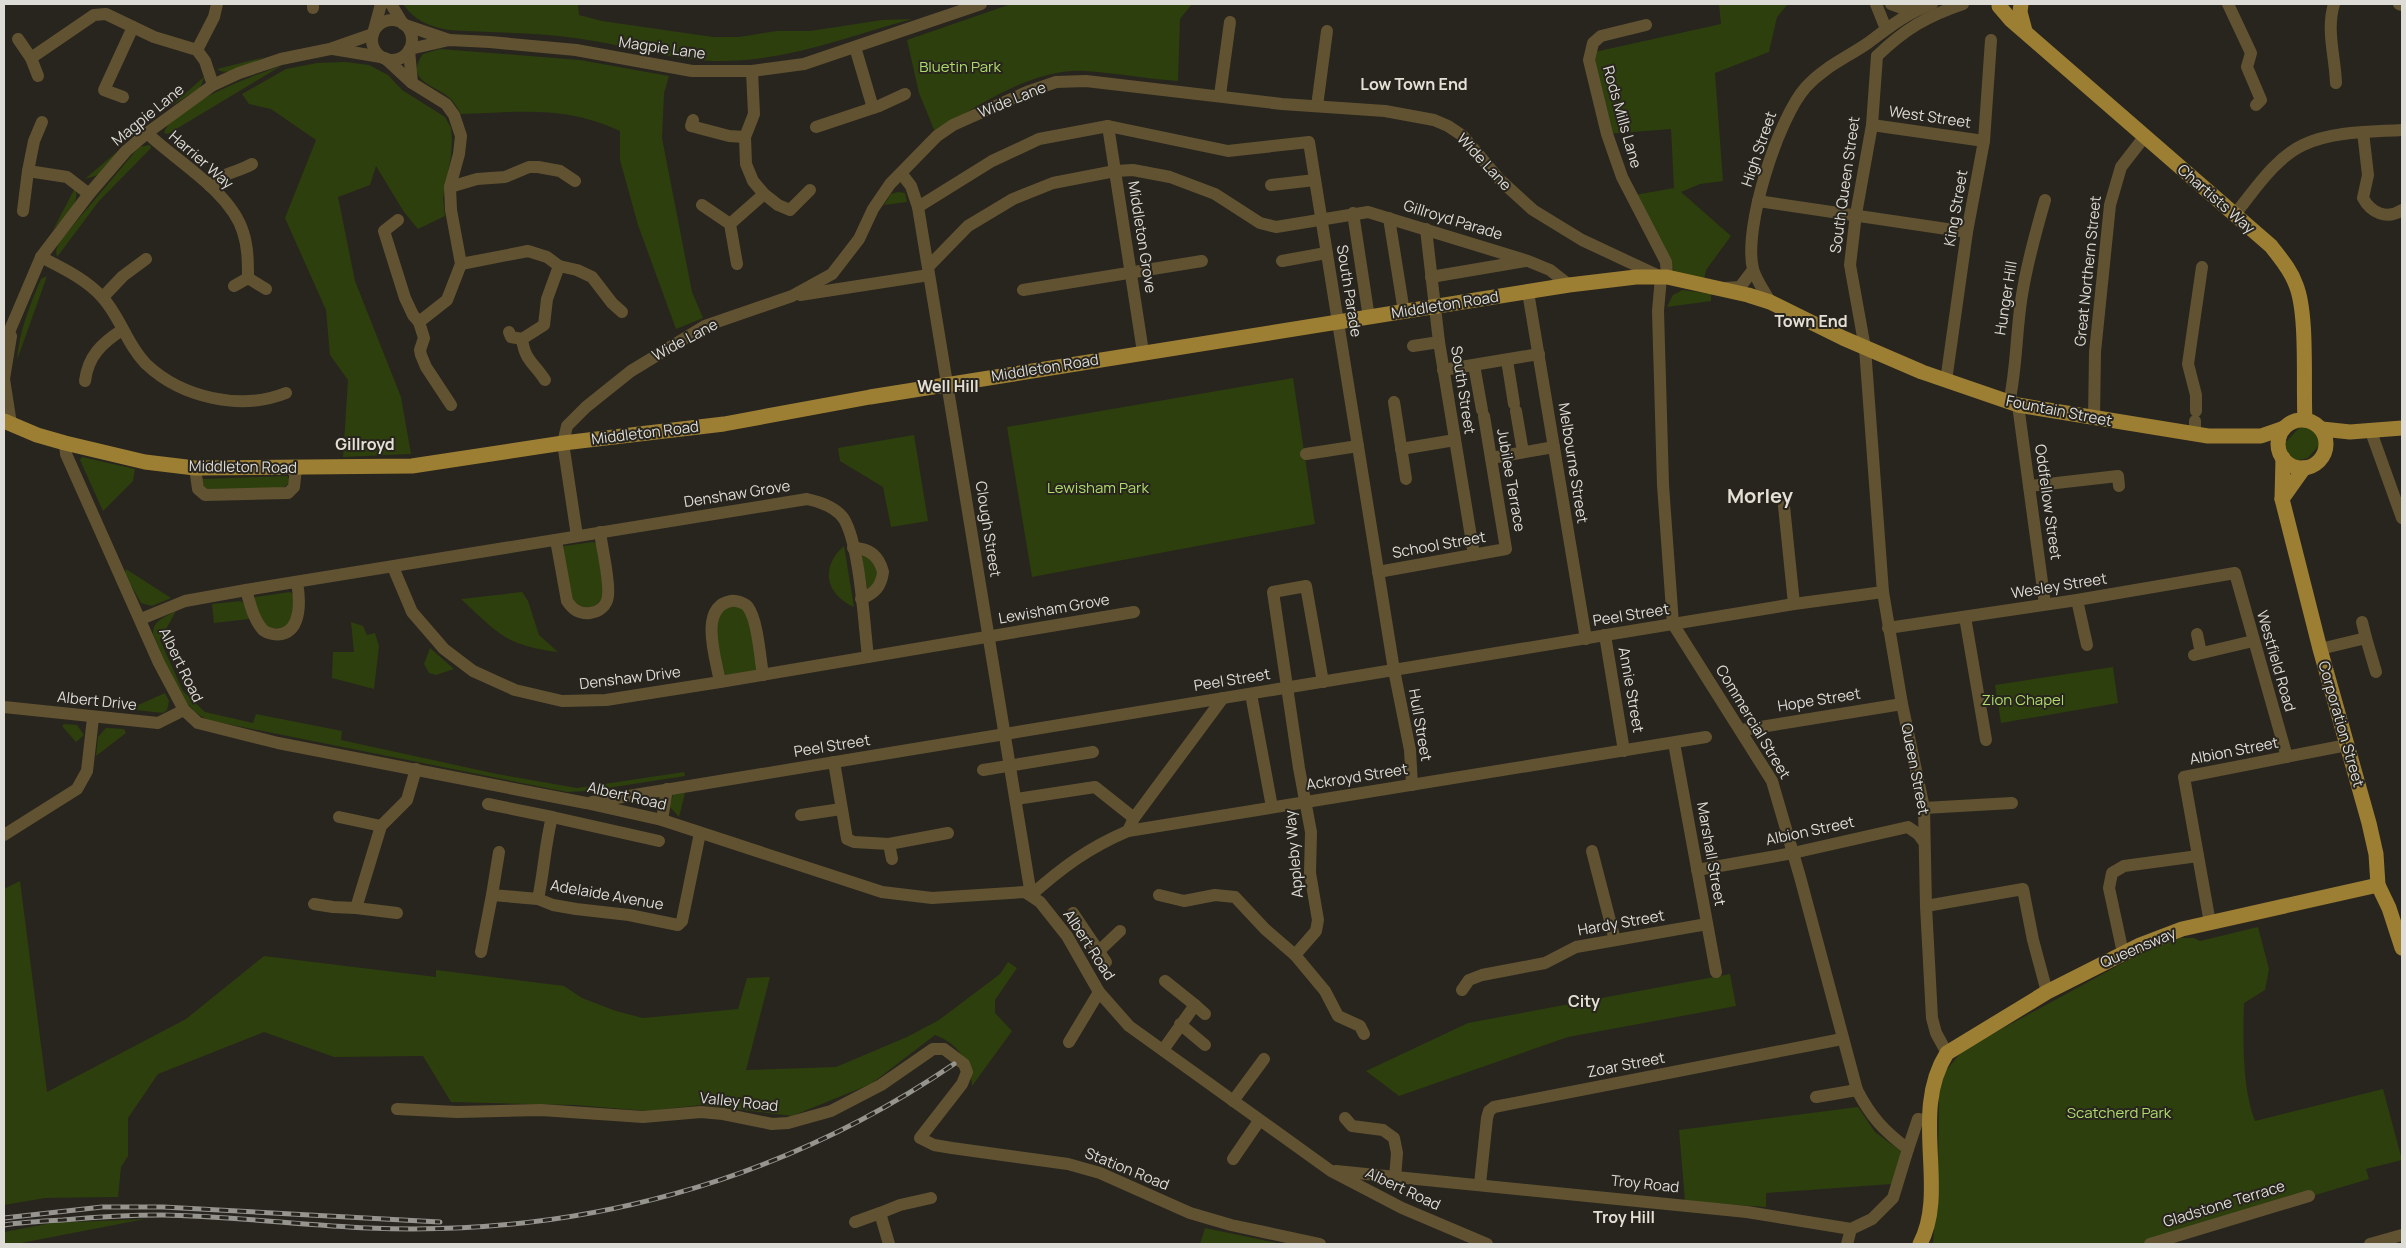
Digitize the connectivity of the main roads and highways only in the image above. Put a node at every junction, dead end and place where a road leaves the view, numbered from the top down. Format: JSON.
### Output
{"nodes":[{"id":1,"x":1999,"y":4,"type":"edge"},
{"id":2,"x":2021,"y":4,"type":"edge"},
{"id":3,"x":2025,"y":31,"type":"junction"},
{"id":4,"x":1865,"y":348,"type":"joint"},
{"id":5,"x":2305,"y":420,"type":"junction"},
{"id":6,"x":8,"y":423,"type":"edge"},
{"id":7,"x":2284,"y":428,"type":"junction"},
{"id":8,"x":2402,"y":428,"type":"edge"},
{"id":9,"x":2322,"y":429,"type":"junction"},
{"id":10,"x":2350,"y":432,"type":"junction"},
{"id":11,"x":2261,"y":436,"type":"junction"},
{"id":12,"x":2326,"y":450,"type":"junction"},
{"id":13,"x":2281,"y":452,"type":"junction"},
{"id":14,"x":2304,"y":468,"type":"junction"},
{"id":15,"x":2282,"y":499,"type":"junction"},
{"id":16,"x":2378,"y":885,"type":"junction"},
{"id":17,"x":2401,"y":939,"type":"edge"},
{"id":18,"x":1922,"y":1244,"type":"edge"}],
"edges":[{"from":1,"to":3,"type":"main road","name":"Chartists Way"},
{"from":2,"to":3,"type":"main road"},
{"from":3,"to":5,"type":"main road","name":"Chartists Way"},
{"from":4,"to":6,"type":"main road","name":"Middleton Road"},
{"from":4,"to":11,"type":"main road","name":"Fountain Street"},
{"from":5,"to":7,"type":"main road"},
{"from":5,"to":9,"type":"main road"},
{"from":7,"to":11,"type":"main road","name":"Fountain Street"},
{"from":7,"to":13,"type":"main road","name":"Corporation Street"},
{"from":8,"to":10,"type":"main road"},
{"from":9,"to":10,"type":"main road"},
{"from":9,"to":12,"type":"main road"},
{"from":10,"to":12,"type":"main road"},
{"from":11,"to":13,"type":"main road","name":"Fountain Street"},
{"from":12,"to":14,"type":"main road"},
{"from":13,"to":14,"type":"main road"},
{"from":13,"to":15,"type":"main road","name":"Corporation Street"},
{"from":14,"to":15,"type":"main road"},
{"from":15,"to":16,"type":"main road","name":"Corporation Street"},
{"from":16,"to":17,"type":"main road","name":"Corporation Street"},
{"from":16,"to":18,"type":"main road","name":"Queensway"}]}
